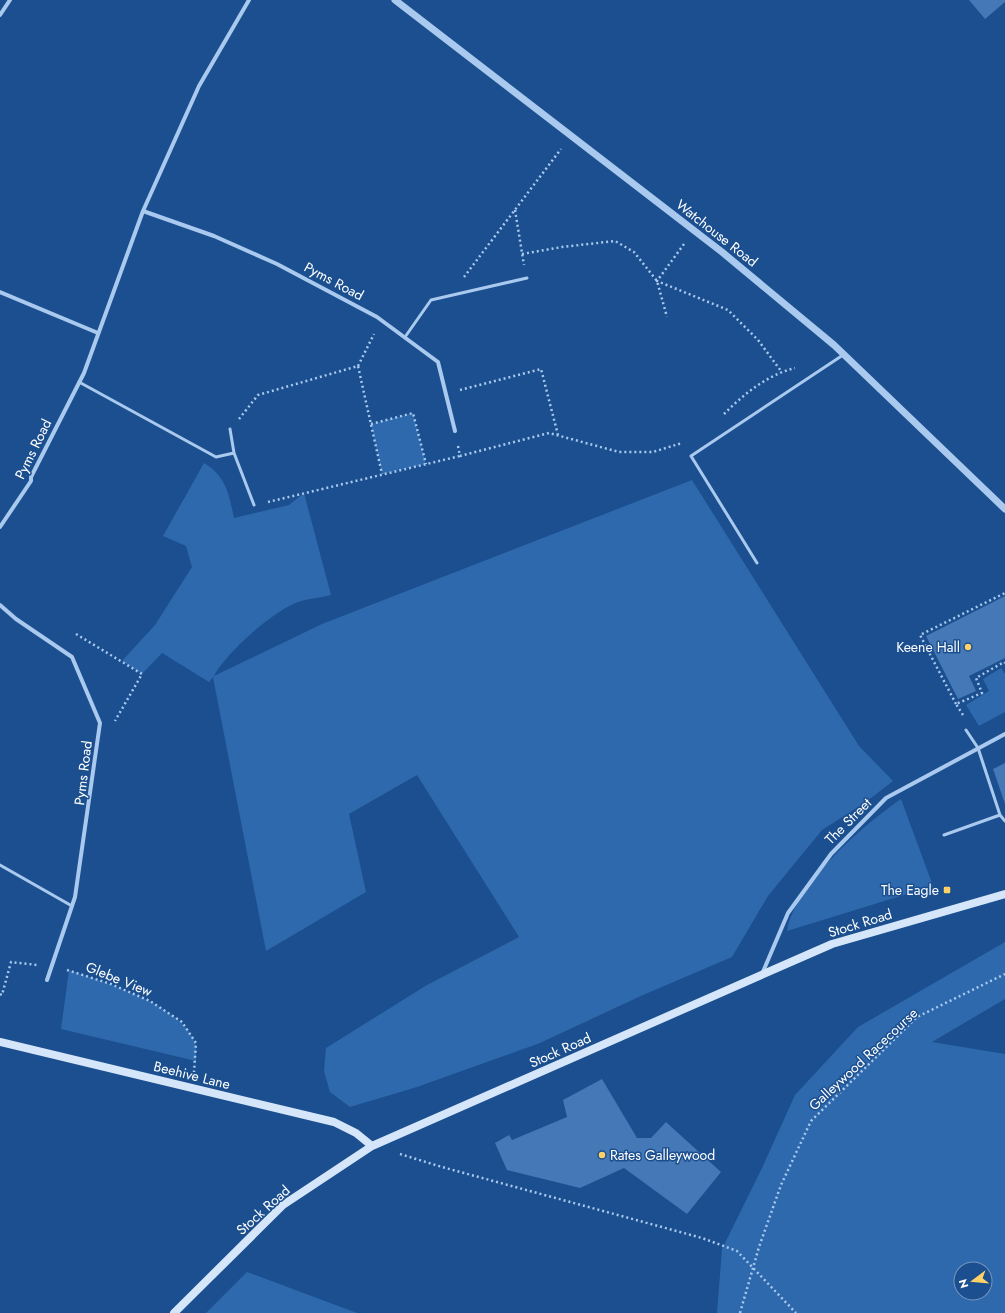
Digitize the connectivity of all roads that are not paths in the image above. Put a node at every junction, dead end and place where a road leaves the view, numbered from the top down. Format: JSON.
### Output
{"nodes":[{"id":1,"x":10,"y":0,"type":"edge"},
{"id":2,"x":249,"y":0,"type":"edge"},
{"id":3,"x":395,"y":0,"type":"edge"},
{"id":4,"x":0,"y":15,"type":"edge"},
{"id":5,"x":143,"y":212,"type":"junction"},
{"id":6,"x":527,"y":278,"type":"road end"},
{"id":7,"x":0,"y":292,"type":"edge"},
{"id":8,"x":98,"y":333,"type":"junction"},
{"id":9,"x":405,"y":337,"type":"junction"},
{"id":10,"x":844,"y":354,"type":"junction"},
{"id":11,"x":79,"y":382,"type":"junction"},
{"id":12,"x":230,"y":429,"type":"road end"},
{"id":13,"x":455,"y":431,"type":"road end"},
{"id":14,"x":234,"y":453,"type":"junction"},
{"id":15,"x":254,"y":505,"type":"road end"},
{"id":16,"x":1005,"y":509,"type":"edge"},
{"id":17,"x":0,"y":527,"type":"edge"},
{"id":18,"x":756,"y":563,"type":"dead end"},
{"id":19,"x":0,"y":605,"type":"edge"},
{"id":20,"x":966,"y":730,"type":"dead end"},
{"id":21,"x":1005,"y":734,"type":"edge"},
{"id":22,"x":980,"y":747,"type":"junction"},
{"id":23,"x":1000,"y":815,"type":"junction"},
{"id":24,"x":1005,"y":821,"type":"edge"},
{"id":25,"x":944,"y":835,"type":"dead end"},
{"id":26,"x":0,"y":865,"type":"edge"},
{"id":27,"x":1005,"y":894,"type":"edge"},
{"id":28,"x":72,"y":906,"type":"junction"},
{"id":29,"x":761,"y":977,"type":"junction"},
{"id":30,"x":47,"y":980,"type":"dead end"},
{"id":31,"x":0,"y":1042,"type":"edge"},
{"id":32,"x":372,"y":1146,"type":"junction"},
{"id":33,"x":174,"y":1313,"type":"edge"}],
"edges":[{"from":1,"to":4,"type":"street"},
{"from":2,"to":5,"type":"street","name":"Pyms Road"},
{"from":3,"to":10,"type":"street","name":"Watchouse Road"},
{"from":5,"to":8,"type":"street","name":"Pyms Road"},
{"from":5,"to":9,"type":"street","name":"Pyms Road"},
{"from":6,"to":9,"type":"lane"},
{"from":7,"to":8,"type":"street"},
{"from":8,"to":11,"type":"street","name":"Pyms Road"},
{"from":9,"to":13,"type":"street","name":"Pyms Road"},
{"from":10,"to":16,"type":"street","name":"Watchouse Road"},
{"from":10,"to":18,"type":"lane"},
{"from":11,"to":14,"type":"lane"},
{"from":11,"to":17,"type":"street","name":"Pyms Road"},
{"from":12,"to":14,"type":"lane"},
{"from":14,"to":15,"type":"lane"},
{"from":19,"to":28,"type":"street","name":"Pyms Road"},
{"from":20,"to":22,"type":"lane"},
{"from":21,"to":22,"type":"street","name":"The Street"},
{"from":22,"to":23,"type":"lane"},
{"from":22,"to":29,"type":"street","name":"The Street"},
{"from":23,"to":24,"type":"lane"},
{"from":23,"to":25,"type":"lane"},
{"from":26,"to":28,"type":"lane"},
{"from":27,"to":29,"type":"main road","name":"Stock Road"},
{"from":28,"to":30,"type":"street","name":"Pyms Road"},
{"from":29,"to":32,"type":"main road","name":"Stock Road"},
{"from":31,"to":32,"type":"main road","name":"Beehive Lane"},
{"from":32,"to":33,"type":"main road","name":"Stock Road"}]}
